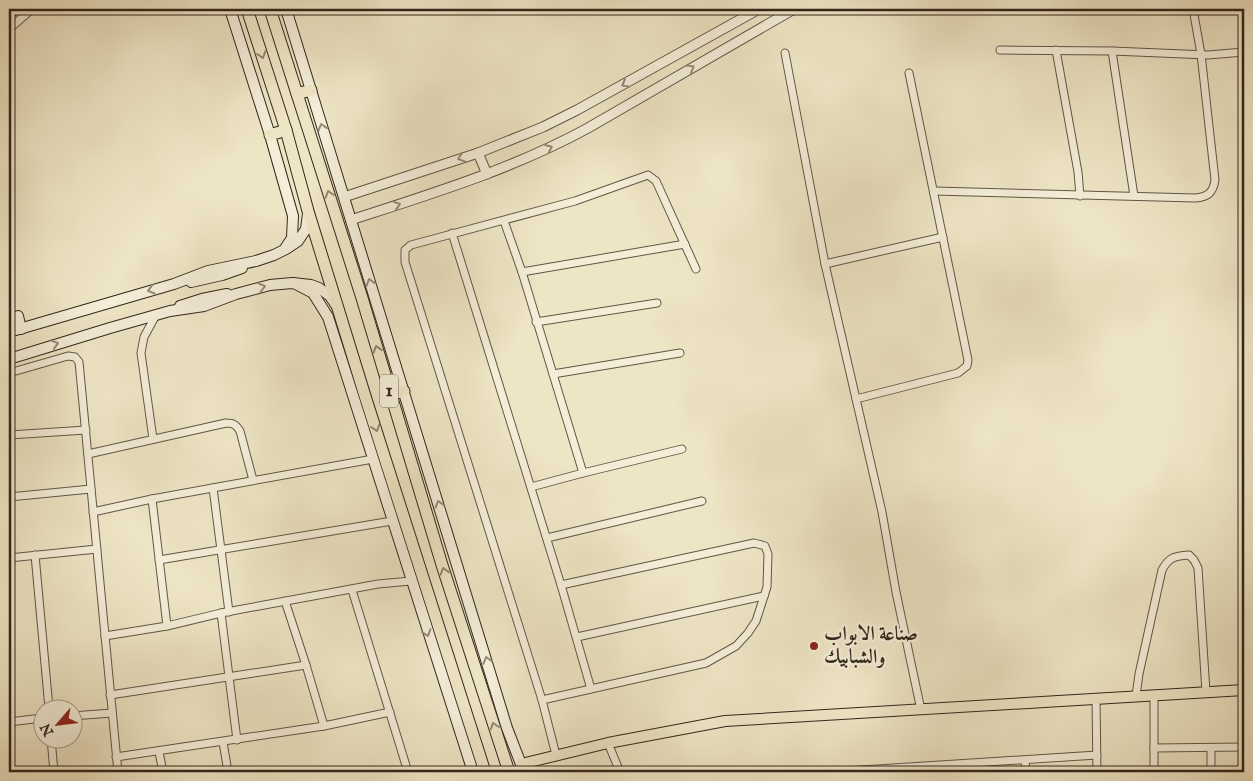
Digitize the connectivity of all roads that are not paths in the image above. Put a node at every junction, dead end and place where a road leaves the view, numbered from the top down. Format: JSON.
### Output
{"nodes":[{"id":1,"x":17,"y":9,"type":"edge"},
{"id":2,"x":32,"y":9,"type":"edge"},
{"id":3,"x":230,"y":9,"type":"edge"},
{"id":4,"x":248,"y":9,"type":"edge"},
{"id":5,"x":270,"y":9,"type":"edge"},
{"id":6,"x":286,"y":9,"type":"edge"},
{"id":7,"x":759,"y":9,"type":"edge"},
{"id":8,"x":794,"y":9,"type":"edge"},
{"id":9,"x":1193,"y":9,"type":"edge"},
{"id":10,"x":9,"y":16,"type":"edge"},
{"id":11,"x":9,"y":29,"type":"edge"},
{"id":12,"x":1000,"y":50,"type":"dead end"},
{"id":13,"x":1056,"y":50,"type":"junction"},
{"id":14,"x":1112,"y":51,"type":"junction"},
{"id":15,"x":1244,"y":52,"type":"edge"},
{"id":16,"x":785,"y":53,"type":"dead end"},
{"id":17,"x":1201,"y":54,"type":"junction"},
{"id":18,"x":909,"y":73,"type":"dead end"},
{"id":19,"x":311,"y":90,"type":"junction"},
{"id":20,"x":297,"y":94,"type":"junction"},
{"id":21,"x":286,"y":130,"type":"junction"},
{"id":22,"x":270,"y":135,"type":"junction"},
{"id":23,"x":478,"y":152,"type":"junction"},
{"id":24,"x":487,"y":174,"type":"junction"},
{"id":25,"x":934,"y":191,"type":"junction"},
{"id":26,"x":1080,"y":196,"type":"junction"},
{"id":27,"x":1134,"y":196,"type":"junction"},
{"id":28,"x":344,"y":197,"type":"junction"},
{"id":29,"x":308,"y":211,"type":"junction"},
{"id":30,"x":351,"y":220,"type":"junction"},
{"id":31,"x":504,"y":221,"type":"junction"},
{"id":32,"x":452,"y":233,"type":"junction"},
{"id":33,"x":943,"y":237,"type":"junction"},
{"id":34,"x":685,"y":244,"type":"junction"},
{"id":35,"x":281,"y":252,"type":"junction"},
{"id":36,"x":825,"y":264,"type":"junction"},
{"id":37,"x":696,"y":269,"type":"dead end"},
{"id":38,"x":522,"y":272,"type":"junction"},
{"id":39,"x":294,"y":283,"type":"junction"},
{"id":40,"x":658,"y":303,"type":"dead end"},
{"id":41,"x":338,"y":308,"type":"junction"},
{"id":42,"x":156,"y":315,"type":"junction"},
{"id":43,"x":13,"y":318,"type":"edge"},
{"id":44,"x":536,"y":322,"type":"junction"},
{"id":45,"x":21,"y":328,"type":"junction"},
{"id":46,"x":9,"y":332,"type":"edge"},
{"id":47,"x":680,"y":353,"type":"dead end"},
{"id":48,"x":9,"y":359,"type":"edge"},
{"id":49,"x":9,"y":373,"type":"edge"},
{"id":50,"x":553,"y":374,"type":"junction"},
{"id":51,"x":404,"y":391,"type":"junction"},
{"id":52,"x":390,"y":395,"type":"junction"},
{"id":53,"x":360,"y":398,"type":"junction"},
{"id":54,"x":856,"y":399,"type":"junction"},
{"id":55,"x":86,"y":430,"type":"junction"},
{"id":56,"x":9,"y":435,"type":"edge"},
{"id":57,"x":153,"y":439,"type":"junction"},
{"id":58,"x":682,"y":450,"type":"dead end"},
{"id":59,"x":88,"y":454,"type":"junction"},
{"id":60,"x":373,"y":459,"type":"junction"},
{"id":61,"x":583,"y":472,"type":"junction"},
{"id":62,"x":254,"y":480,"type":"junction"},
{"id":63,"x":531,"y":487,"type":"junction"},
{"id":64,"x":213,"y":488,"type":"junction"},
{"id":65,"x":91,"y":489,"type":"junction"},
{"id":66,"x":9,"y":497,"type":"edge"},
{"id":67,"x":152,"y":499,"type":"junction"},
{"id":68,"x":702,"y":501,"type":"dead end"},
{"id":69,"x":93,"y":512,"type":"junction"},
{"id":70,"x":392,"y":521,"type":"junction"},
{"id":71,"x":547,"y":538,"type":"junction"},
{"id":72,"x":97,"y":549,"type":"junction"},
{"id":73,"x":221,"y":551,"type":"junction"},
{"id":74,"x":35,"y":555,"type":"junction"},
{"id":75,"x":9,"y":558,"type":"edge"},
{"id":76,"x":159,"y":560,"type":"junction"},
{"id":77,"x":411,"y":581,"type":"junction"},
{"id":78,"x":561,"y":584,"type":"junction"},
{"id":79,"x":352,"y":590,"type":"junction"},
{"id":80,"x":764,"y":596,"type":"junction"},
{"id":81,"x":285,"y":601,"type":"junction"},
{"id":82,"x":229,"y":612,"type":"junction"},
{"id":83,"x":221,"y":613,"type":"junction"},
{"id":84,"x":167,"y":626,"type":"junction"},
{"id":85,"x":105,"y":636,"type":"junction"},
{"id":86,"x":576,"y":637,"type":"junction"},
{"id":87,"x":306,"y":664,"type":"junction"},
{"id":88,"x":228,"y":676,"type":"junction"},
{"id":89,"x":591,"y":689,"type":"junction"},
{"id":90,"x":1244,"y":690,"type":"edge"},
{"id":91,"x":1206,"y":692,"type":"junction"},
{"id":92,"x":110,"y":695,"type":"junction"},
{"id":93,"x":1154,"y":695,"type":"junction"},
{"id":94,"x":1136,"y":696,"type":"junction"},
{"id":95,"x":48,"y":698,"type":"edge"},
{"id":96,"x":1096,"y":699,"type":"junction"},
{"id":97,"x":542,"y":700,"type":"junction"},
{"id":98,"x":921,"y":710,"type":"junction"},
{"id":99,"x":112,"y":712,"type":"junction"},
{"id":100,"x":390,"y":712,"type":"junction"},
{"id":101,"x":82,"y":715,"type":"edge"},
{"id":102,"x":32,"y":719,"type":"edge"},
{"id":103,"x":9,"y":722,"type":"edge"},
{"id":104,"x":469,"y":724,"type":"junction"},
{"id":105,"x":324,"y":726,"type":"junction"},
{"id":106,"x":458,"y":727,"type":"junction"},
{"id":107,"x":237,"y":740,"type":"junction"},
{"id":108,"x":223,"y":742,"type":"junction"},
{"id":109,"x":608,"y":743,"type":"junction"},
{"id":110,"x":1244,"y":747,"type":"edge"},
{"id":111,"x":52,"y":748,"type":"edge"},
{"id":112,"x":1154,"y":748,"type":"junction"},
{"id":113,"x":1211,"y":748,"type":"junction"},
{"id":114,"x":159,"y":752,"type":"junction"},
{"id":115,"x":1097,"y":755,"type":"junction"},
{"id":116,"x":556,"y":756,"type":"junction"},
{"id":117,"x":116,"y":757,"type":"junction"},
{"id":118,"x":1025,"y":760,"type":"junction"},
{"id":119,"x":978,"y":764,"type":"junction"},
{"id":120,"x":522,"y":768,"type":"edge"},
{"id":121,"x":925,"y":769,"type":"edge"},
{"id":122,"x":54,"y":772,"type":"edge"},
{"id":123,"x":118,"y":772,"type":"edge"},
{"id":124,"x":163,"y":772,"type":"edge"},
{"id":125,"x":228,"y":772,"type":"edge"},
{"id":126,"x":408,"y":772,"type":"edge"},
{"id":127,"x":473,"y":772,"type":"edge"},
{"id":128,"x":485,"y":772,"type":"edge"},
{"id":129,"x":509,"y":772,"type":"edge"},
{"id":130,"x":620,"y":772,"type":"edge"},
{"id":131,"x":830,"y":772,"type":"edge"},
{"id":132,"x":978,"y":772,"type":"edge"},
{"id":133,"x":1026,"y":772,"type":"edge"},
{"id":134,"x":1097,"y":772,"type":"edge"},
{"id":135,"x":1154,"y":772,"type":"edge"},
{"id":136,"x":1211,"y":772,"type":"edge"}],
"edges":[{"from":1,"to":10,"type":"street"},
{"from":2,"to":11,"type":"street"},
{"from":3,"to":22,"type":"main road"},
{"from":4,"to":21,"type":"highway","number":"1","one_way":true},
{"from":5,"to":20,"type":"highway","number":"1"},
{"from":6,"to":19,"type":"main road"},
{"from":7,"to":23,"type":"street","one_way":true},
{"from":24,"to":8,"type":"street","one_way":true},
{"from":9,"to":17,"type":"street"},
{"from":12,"to":13,"type":"street"},
{"from":13,"to":14,"type":"street"},
{"from":13,"to":26,"type":"street"},
{"from":14,"to":17,"type":"street"},
{"from":14,"to":27,"type":"street"},
{"from":15,"to":17,"type":"street"},
{"from":16,"to":36,"type":"street"},
{"from":17,"to":27,"type":"street"},
{"from":18,"to":25,"type":"street"},
{"from":19,"to":20,"type":"highway"},
{"from":28,"to":19,"type":"main road","one_way":true},
{"from":52,"to":20,"type":"highway","number":"1","one_way":true},
{"from":21,"to":22,"type":"highway"},
{"from":21,"to":29,"type":"highway","number":"1"},
{"from":22,"to":35,"type":"main road"},
{"from":23,"to":24,"type":"street"},
{"from":23,"to":28,"type":"street","one_way":true},
{"from":30,"to":24,"type":"street","one_way":true},
{"from":25,"to":26,"type":"street"},
{"from":25,"to":33,"type":"street"},
{"from":26,"to":27,"type":"street"},
{"from":28,"to":30,"type":"main road"},
{"from":29,"to":35,"type":"main road"},
{"from":29,"to":41,"type":"highway","number":"1"},
{"from":51,"to":30,"type":"main road","one_way":true},
{"from":31,"to":32,"type":"street"},
{"from":31,"to":34,"type":"street"},
{"from":31,"to":38,"type":"street"},
{"from":32,"to":63,"type":"street"},
{"from":32,"to":97,"type":"street"},
{"from":33,"to":36,"type":"street"},
{"from":33,"to":54,"type":"street"},
{"from":34,"to":37,"type":"street"},
{"from":34,"to":38,"type":"street"},
{"from":35,"to":45,"type":"main road","one_way":true},
{"from":36,"to":54,"type":"street"},
{"from":38,"to":44,"type":"street"},
{"from":39,"to":41,"type":"main road"},
{"from":42,"to":39,"type":"main road","one_way":true},
{"from":39,"to":53,"type":"main road"},
{"from":40,"to":44,"type":"street"},
{"from":41,"to":53,"type":"highway","number":"1"},
{"from":48,"to":42,"type":"main road","one_way":true},
{"from":42,"to":57,"type":"street"},
{"from":43,"to":45,"type":"main road"},
{"from":44,"to":50,"type":"street"},
{"from":45,"to":46,"type":"main road"},
{"from":47,"to":50,"type":"street"},
{"from":49,"to":55,"type":"street"},
{"from":50,"to":61,"type":"street"},
{"from":51,"to":52,"type":"highway"},
{"from":120,"to":51,"type":"main road","one_way":true},
{"from":129,"to":52,"type":"highway","number":"1","one_way":true},
{"from":53,"to":60,"type":"main road"},
{"from":53,"to":104,"type":"highway","number":"1","one_way":true},
{"from":54,"to":98,"type":"street"},
{"from":55,"to":56,"type":"street"},
{"from":55,"to":59,"type":"street"},
{"from":57,"to":59,"type":"street"},
{"from":57,"to":62,"type":"street"},
{"from":58,"to":61,"type":"street"},
{"from":59,"to":65,"type":"street"},
{"from":60,"to":62,"type":"street"},
{"from":60,"to":70,"type":"main road"},
{"from":61,"to":63,"type":"street"},
{"from":62,"to":64,"type":"street"},
{"from":63,"to":71,"type":"street"},
{"from":64,"to":67,"type":"street"},
{"from":64,"to":73,"type":"street"},
{"from":65,"to":66,"type":"street"},
{"from":65,"to":69,"type":"street"},
{"from":67,"to":69,"type":"street"},
{"from":67,"to":76,"type":"street"},
{"from":68,"to":71,"type":"street"},
{"from":69,"to":72,"type":"street"},
{"from":70,"to":73,"type":"street"},
{"from":70,"to":77,"type":"main road"},
{"from":71,"to":78,"type":"street"},
{"from":72,"to":74,"type":"street"},
{"from":72,"to":85,"type":"street"},
{"from":73,"to":76,"type":"street"},
{"from":73,"to":82,"type":"street"},
{"from":74,"to":75,"type":"street"},
{"from":74,"to":95,"type":"street"},
{"from":76,"to":84,"type":"street"},
{"from":77,"to":79,"type":"street"},
{"from":77,"to":106,"type":"main road","one_way":true},
{"from":78,"to":80,"type":"street"},
{"from":78,"to":86,"type":"street"},
{"from":79,"to":81,"type":"street"},
{"from":79,"to":100,"type":"street"},
{"from":80,"to":86,"type":"street"},
{"from":80,"to":89,"type":"street"},
{"from":81,"to":82,"type":"street"},
{"from":81,"to":87,"type":"street"},
{"from":82,"to":83,"type":"street"},
{"from":83,"to":84,"type":"street"},
{"from":83,"to":88,"type":"street"},
{"from":84,"to":85,"type":"street"},
{"from":85,"to":92,"type":"street"},
{"from":86,"to":89,"type":"street"},
{"from":87,"to":88,"type":"street"},
{"from":87,"to":105,"type":"street"},
{"from":88,"to":92,"type":"street"},
{"from":88,"to":107,"type":"street"},
{"from":89,"to":97,"type":"street"},
{"from":90,"to":91,"type":"main road"},
{"from":91,"to":93,"type":"main road"},
{"from":91,"to":94,"type":"street"},
{"from":92,"to":99,"type":"street"},
{"from":93,"to":94,"type":"main road"},
{"from":93,"to":112,"type":"street"},
{"from":94,"to":96,"type":"main road"},
{"from":96,"to":98,"type":"main road"},
{"from":96,"to":115,"type":"street"},
{"from":97,"to":116,"type":"street"},
{"from":98,"to":109,"type":"main road"},
{"from":99,"to":101,"type":"street"},
{"from":99,"to":117,"type":"street"},
{"from":100,"to":105,"type":"street"},
{"from":100,"to":126,"type":"street"},
{"from":102,"to":103,"type":"street"},
{"from":104,"to":106,"type":"highway"},
{"from":104,"to":128,"type":"highway","number":"1"},
{"from":105,"to":107,"type":"street"},
{"from":106,"to":127,"type":"main road"},
{"from":107,"to":108,"type":"street"},
{"from":108,"to":114,"type":"street"},
{"from":108,"to":125,"type":"street"},
{"from":109,"to":116,"type":"main road"},
{"from":109,"to":130,"type":"street"},
{"from":110,"to":113,"type":"street"},
{"from":111,"to":122,"type":"street"},
{"from":112,"to":113,"type":"street"},
{"from":112,"to":135,"type":"street"},
{"from":113,"to":136,"type":"street"},
{"from":114,"to":117,"type":"street"},
{"from":114,"to":124,"type":"street"},
{"from":115,"to":118,"type":"street"},
{"from":115,"to":134,"type":"street"},
{"from":116,"to":120,"type":"main road"},
{"from":117,"to":123,"type":"street"},
{"from":118,"to":119,"type":"street"},
{"from":118,"to":133,"type":"street"},
{"from":119,"to":121,"type":"street"},
{"from":119,"to":132,"type":"street"},
{"from":121,"to":131,"type":"street"}]}
